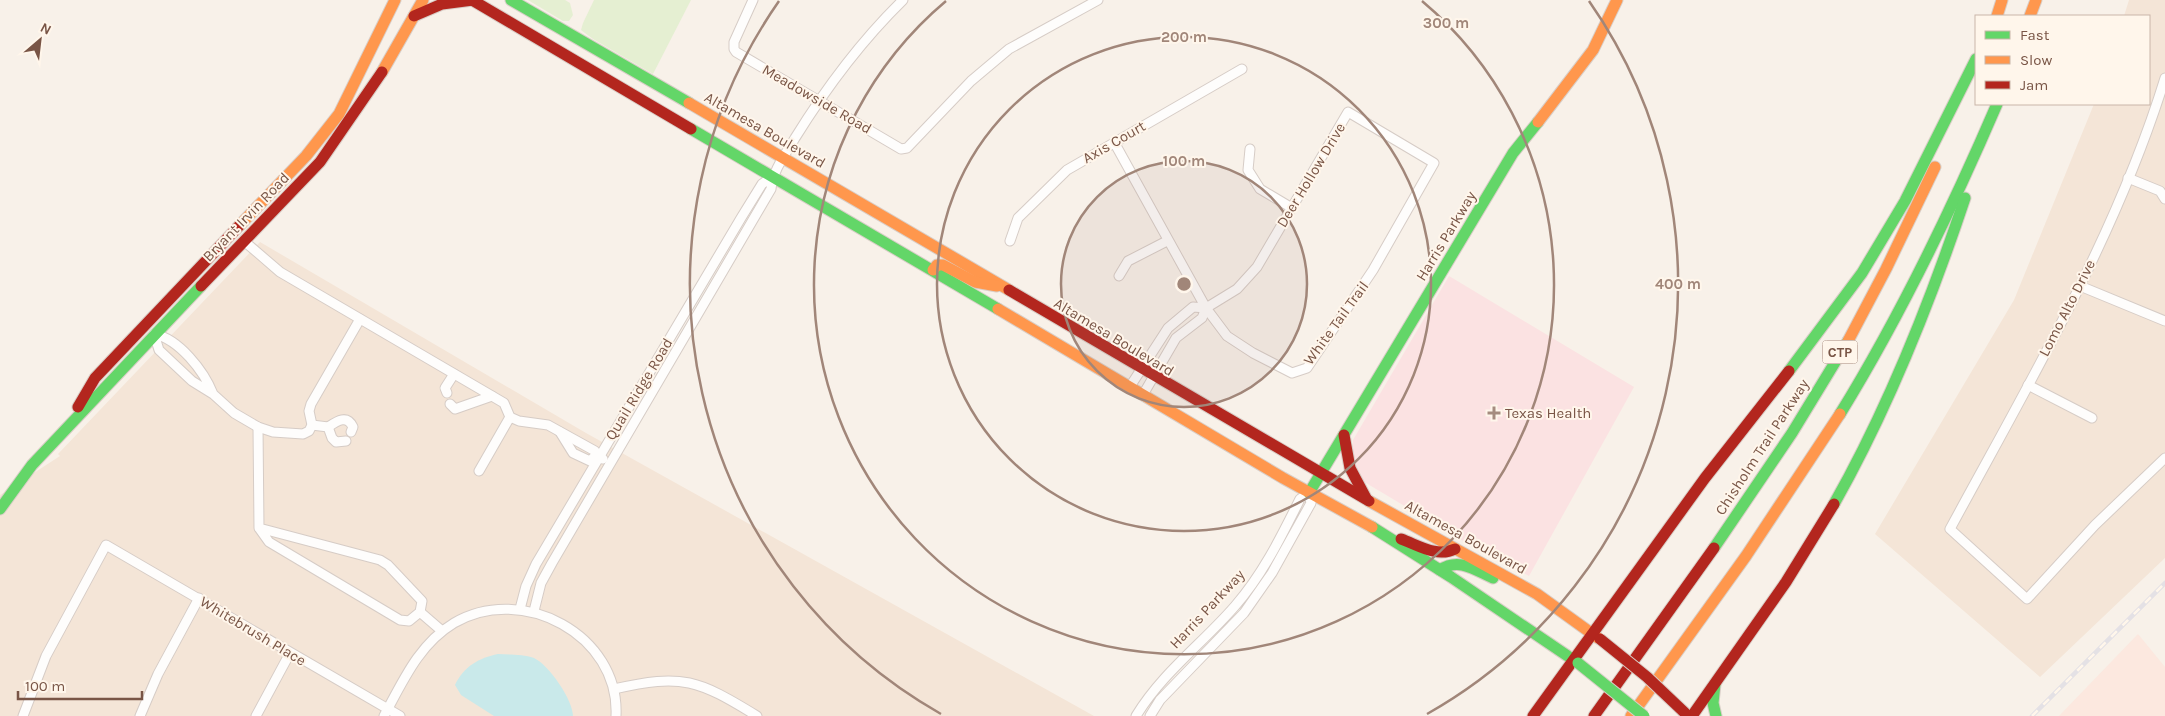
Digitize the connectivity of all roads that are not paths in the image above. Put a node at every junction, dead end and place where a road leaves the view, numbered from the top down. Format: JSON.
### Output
{"nodes":[{"id":1,"x":395,"y":0,"type":"edge"},
{"id":2,"x":423,"y":0,"type":"edge"},
{"id":3,"x":473,"y":0,"type":"edge"},
{"id":4,"x":511,"y":0,"type":"edge"},
{"id":5,"x":753,"y":0,"type":"edge"},
{"id":6,"x":903,"y":0,"type":"edge"},
{"id":7,"x":1098,"y":0,"type":"edge"},
{"id":8,"x":1617,"y":0,"type":"edge"},
{"id":9,"x":2002,"y":0,"type":"edge"},
{"id":10,"x":2036,"y":0,"type":"edge"},
{"id":11,"x":1997,"y":15,"type":"edge"},
{"id":12,"x":2030,"y":15,"type":"edge"},
{"id":13,"x":414,"y":16,"type":"junction"},
{"id":14,"x":1975,"y":61,"type":"edge"},
{"id":15,"x":1242,"y":69,"type":"dead end"},
{"id":16,"x":1975,"y":71,"type":"edge"},
{"id":17,"x":2165,"y":78,"type":"edge"},
{"id":18,"x":819,"y":99,"type":"junction"},
{"id":19,"x":1997,"y":105,"type":"edge"},
{"id":20,"x":1997,"y":105,"type":"edge"},
{"id":21,"x":1114,"y":142,"type":"junction"},
{"id":22,"x":1250,"y":149,"type":"dead end"},
{"id":23,"x":784,"y":157,"type":"junction"},
{"id":24,"x":1434,"y":163,"type":"joint"},
{"id":25,"x":772,"y":177,"type":"junction"},
{"id":26,"x":2128,"y":178,"type":"junction"},
{"id":27,"x":2165,"y":199,"type":"edge"},
{"id":28,"x":1292,"y":208,"type":"junction"},
{"id":29,"x":244,"y":241,"type":"junction"},
{"id":30,"x":1010,"y":241,"type":"dead end"},
{"id":31,"x":1167,"y":241,"type":"junction"},
{"id":32,"x":933,"y":270,"type":"junction"},
{"id":33,"x":1119,"y":276,"type":"dead end"},
{"id":34,"x":1000,"y":286,"type":"junction"},
{"id":35,"x":2080,"y":286,"type":"junction"},
{"id":36,"x":1206,"y":308,"type":"junction"},
{"id":37,"x":360,"y":319,"type":"junction"},
{"id":38,"x":2165,"y":320,"type":"edge"},
{"id":39,"x":150,"y":330,"type":"junction"},
{"id":40,"x":181,"y":350,"type":"junction"},
{"id":41,"x":171,"y":361,"type":"junction"},
{"id":42,"x":1141,"y":370,"type":"junction"},
{"id":43,"x":454,"y":374,"type":"junction"},
{"id":44,"x":1153,"y":377,"type":"junction"},
{"id":45,"x":1131,"y":385,"type":"junction"},
{"id":46,"x":2028,"y":385,"type":"junction"},
{"id":47,"x":447,"y":393,"type":"dead end"},
{"id":48,"x":1144,"y":393,"type":"junction"},
{"id":49,"x":213,"y":394,"type":"junction"},
{"id":50,"x":492,"y":396,"type":"junction"},
{"id":51,"x":450,"y":404,"type":"dead end"},
{"id":52,"x":510,"y":417,"type":"junction"},
{"id":53,"x":2092,"y":418,"type":"dead end"},
{"id":54,"x":312,"y":425,"type":"junction"},
{"id":55,"x":258,"y":427,"type":"junction"},
{"id":56,"x":328,"y":427,"type":"junction"},
{"id":57,"x":351,"y":432,"type":"dead end"},
{"id":58,"x":1344,"y":435,"type":"junction"},
{"id":59,"x":346,"y":441,"type":"dead end"},
{"id":60,"x":598,"y":456,"type":"junction"},
{"id":61,"x":2165,"y":458,"type":"edge"},
{"id":62,"x":610,"y":463,"type":"junction"},
{"id":63,"x":479,"y":471,"type":"dead end"},
{"id":64,"x":1320,"y":474,"type":"junction"},
{"id":65,"x":1309,"y":494,"type":"junction"},
{"id":66,"x":1367,"y":500,"type":"junction"},
{"id":67,"x":0,"y":509,"type":"edge"},
{"id":68,"x":259,"y":528,"type":"junction"},
{"id":69,"x":1389,"y":537,"type":"junction"},
{"id":70,"x":1455,"y":549,"type":"junction"},
{"id":71,"x":1440,"y":570,"type":"junction"},
{"id":72,"x":1245,"y":594,"type":"junction"},
{"id":73,"x":1537,"y":594,"type":"junction"},
{"id":74,"x":198,"y":598,"type":"junction"},
{"id":75,"x":1253,"y":601,"type":"junction"},
{"id":76,"x":520,"y":609,"type":"junction"},
{"id":77,"x":534,"y":611,"type":"junction"},
{"id":78,"x":420,"y":612,"type":"junction"},
{"id":79,"x":442,"y":631,"type":"junction"},
{"id":80,"x":1596,"y":636,"type":"junction"},
{"id":81,"x":290,"y":653,"type":"junction"},
{"id":82,"x":1575,"y":661,"type":"junction"},
{"id":83,"x":1716,"y":682,"type":"junction"},
{"id":84,"x":614,"y":689,"type":"junction"},
{"id":85,"x":386,"y":713,"type":"edge"},
{"id":86,"x":1689,"y":715,"type":"edge"},
{"id":87,"x":23,"y":716,"type":"edge"},
{"id":88,"x":140,"y":716,"type":"edge"},
{"id":89,"x":256,"y":716,"type":"edge"},
{"id":90,"x":400,"y":716,"type":"edge"},
{"id":91,"x":616,"y":716,"type":"edge"},
{"id":92,"x":757,"y":716,"type":"edge"},
{"id":93,"x":1136,"y":716,"type":"edge"},
{"id":94,"x":1150,"y":716,"type":"edge"},
{"id":95,"x":1533,"y":716,"type":"edge"},
{"id":96,"x":1594,"y":716,"type":"edge"},
{"id":97,"x":1631,"y":716,"type":"edge"},
{"id":98,"x":1644,"y":716,"type":"edge"},
{"id":99,"x":1716,"y":716,"type":"edge"}],
"edges":[{"from":1,"to":39,"type":"main road","name":"Bryant Irvin Road"},
{"from":2,"to":13,"type":"main road","name":"Bryant Irvin Road"},
{"from":3,"to":13,"type":"main road"},
{"from":3,"to":25,"type":"main road"},
{"from":4,"to":23,"type":"main road","name":"Altamesa Boulevard"},
{"from":5,"to":18,"type":"street","name":"Meadowside Road"},
{"from":6,"to":18,"type":"street","name":"Quail Ridge Road"},
{"from":7,"to":18,"type":"street","name":"Meadowside Road"},
{"from":8,"to":58,"type":"main road","name":"Harris Parkway"},
{"from":9,"to":11,"type":"main road"},
{"from":10,"to":12,"type":"main road"},
{"from":13,"to":29,"type":"main road","name":"Bryant Irvin Road"},
{"from":14,"to":80,"type":"main road"},
{"from":15,"to":21,"type":"street","name":"Axis Court"},
{"from":16,"to":96,"type":"main road","name":"Chisholm Trail Parkway","number":"CTP"},
{"from":17,"to":26,"type":"street","name":"Lomo Alto Drive"},
{"from":18,"to":23,"type":"street","name":"Quail Ridge Road"},
{"from":19,"to":83,"type":"main road"},
{"from":20,"to":97,"type":"main road","number":"CTP"},
{"from":21,"to":30,"type":"street","name":"Axis Court"},
{"from":21,"to":31,"type":"street","name":"White Tail Trail"},
{"from":22,"to":28,"type":"street"},
{"from":23,"to":25,"type":"street","name":"Quail Ridge Road"},
{"from":23,"to":34,"type":"main road","name":"Altamesa Boulevard"},
{"from":24,"to":28,"type":"street","name":"Deer Hollow Drive"},
{"from":24,"to":36,"type":"street","name":"White Tail Trail"},
{"from":25,"to":32,"type":"main road"},
{"from":25,"to":60,"type":"street","name":"Quail Ridge Road"},
{"from":25,"to":62,"type":"street","name":"Quail Ridge Road"},
{"from":26,"to":27,"type":"street"},
{"from":26,"to":35,"type":"street","name":"Lomo Alto Drive"},
{"from":28,"to":36,"type":"street","name":"Deer Hollow Drive"},
{"from":29,"to":37,"type":"street"},
{"from":29,"to":39,"type":"main road","name":"Bryant Irvin Road"},
{"from":31,"to":33,"type":"street"},
{"from":31,"to":36,"type":"street","name":"White Tail Trail"},
{"from":32,"to":34,"type":"main road"},
{"from":32,"to":45,"type":"main road"},
{"from":34,"to":42,"type":"main road","name":"Altamesa Boulevard"},
{"from":35,"to":38,"type":"street"},
{"from":35,"to":46,"type":"street","name":"Lomo Alto Drive"},
{"from":36,"to":42,"type":"street","name":"Deer Hollow Drive"},
{"from":36,"to":44,"type":"street","name":"Deer Hollow Drive"},
{"from":37,"to":43,"type":"street"},
{"from":37,"to":54,"type":"street"},
{"from":39,"to":40,"type":"street"},
{"from":39,"to":41,"type":"street"},
{"from":39,"to":67,"type":"main road","name":"Bryant Irvin Road"},
{"from":40,"to":41,"type":"street"},
{"from":40,"to":49,"type":"street"},
{"from":41,"to":49,"type":"street"},
{"from":42,"to":44,"type":"main road","name":"Altamesa Boulevard"},
{"from":42,"to":45,"type":"street","name":"Deer Hollow Drive"},
{"from":43,"to":47,"type":"street"},
{"from":43,"to":50,"type":"street"},
{"from":44,"to":48,"type":"street","name":"Deer Hollow Drive"},
{"from":44,"to":64,"type":"main road","name":"Altamesa Boulevard"},
{"from":45,"to":48,"type":"main road"},
{"from":46,"to":53,"type":"street"},
{"from":46,"to":61,"type":"street","name":"Lomo Alto Drive"},
{"from":48,"to":65,"type":"main road"},
{"from":49,"to":55,"type":"street"},
{"from":50,"to":51,"type":"street"},
{"from":50,"to":52,"type":"street"},
{"from":52,"to":60,"type":"street"},
{"from":52,"to":63,"type":"street"},
{"from":54,"to":55,"type":"street"},
{"from":54,"to":56,"type":"street"},
{"from":55,"to":68,"type":"street"},
{"from":56,"to":57,"type":"street"},
{"from":56,"to":59,"type":"street"},
{"from":58,"to":64,"type":"main road","name":"Harris Parkway"},
{"from":58,"to":66,"type":"main road"},
{"from":60,"to":62,"type":"street"},
{"from":60,"to":76,"type":"street","name":"Quail Ridge Road"},
{"from":62,"to":77,"type":"street","name":"Quail Ridge Road"},
{"from":64,"to":65,"type":"main road","name":"Harris Parkway"},
{"from":64,"to":66,"type":"main road","name":"Altamesa Boulevard"},
{"from":65,"to":69,"type":"main road"},
{"from":65,"to":72,"type":"street","name":"Harris Parkway"},
{"from":65,"to":75,"type":"street","name":"Harris Parkway"},
{"from":66,"to":70,"type":"main road","name":"Altamesa Boulevard"},
{"from":68,"to":78,"type":"street"},
{"from":68,"to":78,"type":"street"},
{"from":69,"to":70,"type":"main road"},
{"from":69,"to":71,"type":"main road"},
{"from":70,"to":73,"type":"main road","name":"Altamesa Boulevard"},
{"from":71,"to":73,"type":"main road"},
{"from":71,"to":82,"type":"main road"},
{"from":72,"to":75,"type":"street"},
{"from":72,"to":93,"type":"street","name":"Harris Parkway"},
{"from":73,"to":80,"type":"main road","name":"Altamesa Boulevard"},
{"from":74,"to":81,"type":"street","name":"Whitebrush Place"},
{"from":74,"to":87,"type":"street","name":"Whitebrush Place"},
{"from":74,"to":88,"type":"street"},
{"from":75,"to":94,"type":"street","name":"Harris Parkway"},
{"from":76,"to":77,"type":"street"},
{"from":76,"to":79,"type":"street"},
{"from":77,"to":84,"type":"street"},
{"from":78,"to":79,"type":"street"},
{"from":79,"to":85,"type":"street"},
{"from":80,"to":82,"type":"main road"},
{"from":80,"to":86,"type":"main road","name":"Altamesa Boulevard","bridge":true},
{"from":81,"to":85,"type":"street","name":"Whitebrush Place"},
{"from":81,"to":89,"type":"street"},
{"from":82,"to":95,"type":"main road"},
{"from":82,"to":98,"type":"main road","bridge":true},
{"from":83,"to":86,"type":"main road"},
{"from":83,"to":99,"type":"main road"},
{"from":84,"to":91,"type":"street"},
{"from":84,"to":92,"type":"street"},
{"from":85,"to":90,"type":"street","name":"Whitebrush Place"}]}
